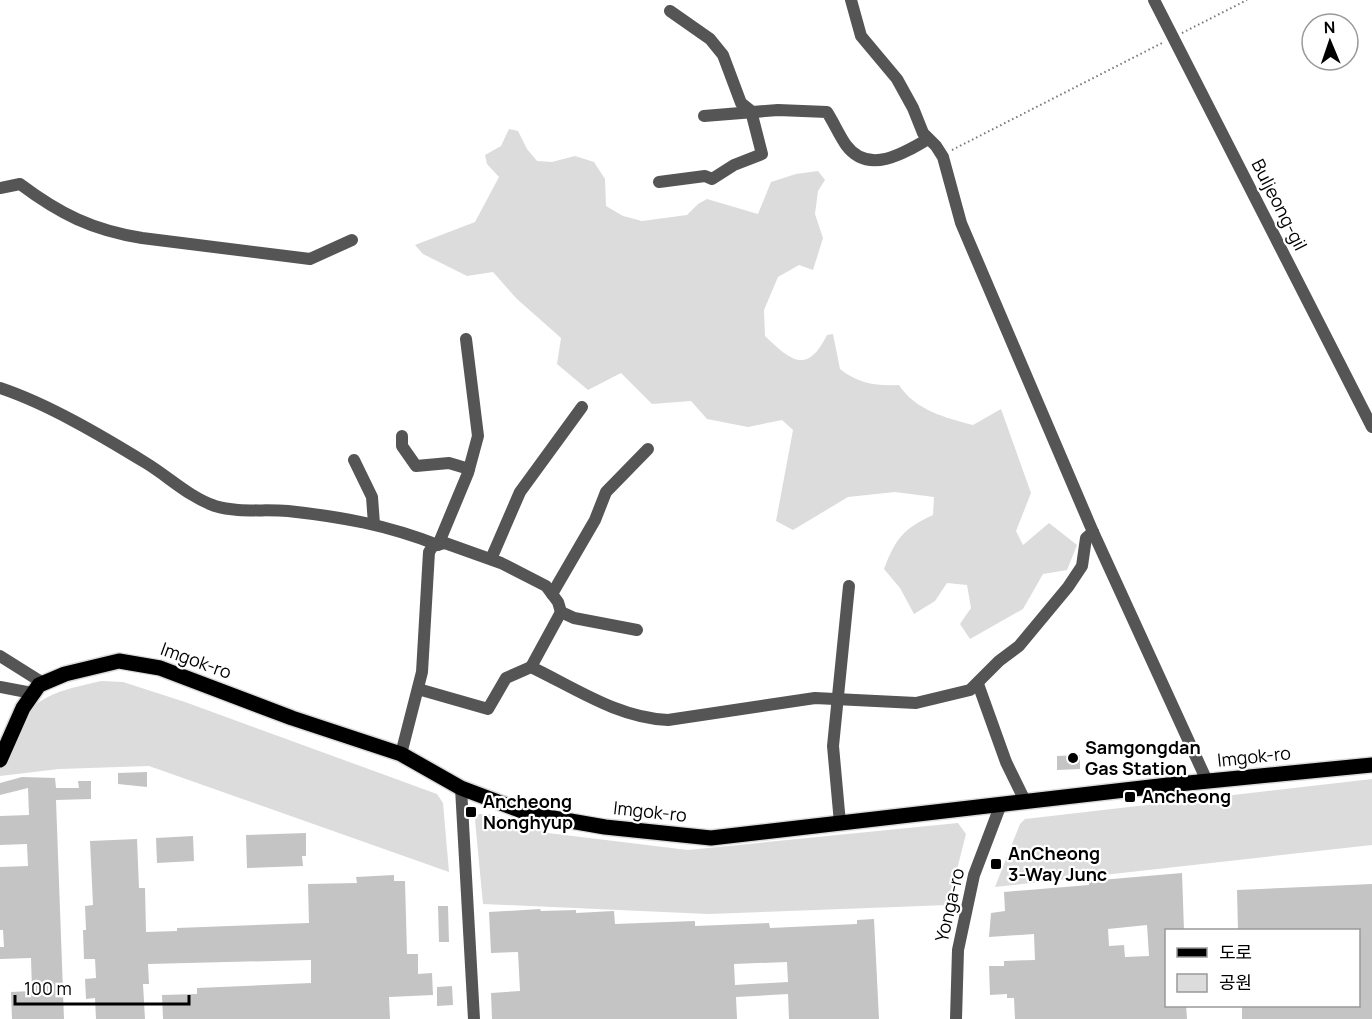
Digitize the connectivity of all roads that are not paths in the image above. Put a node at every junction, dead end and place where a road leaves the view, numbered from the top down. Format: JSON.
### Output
{"nodes":[{"id":1,"x":852,"y":0,"type":"edge"},
{"id":2,"x":1154,"y":0,"type":"edge"},
{"id":3,"x":670,"y":11,"type":"dead end"},
{"id":4,"x":751,"y":111,"type":"junction"},
{"id":5,"x":704,"y":116,"type":"dead end"},
{"id":6,"x":928,"y":139,"type":"junction"},
{"id":7,"x":659,"y":182,"type":"dead end"},
{"id":8,"x":0,"y":188,"type":"edge"},
{"id":9,"x":352,"y":240,"type":"dead end"},
{"id":10,"x":466,"y":339,"type":"dead end"},
{"id":11,"x":0,"y":388,"type":"edge"},
{"id":12,"x":582,"y":407,"type":"dead end"},
{"id":13,"x":1372,"y":427,"type":"edge"},
{"id":14,"x":402,"y":436,"type":"dead end"},
{"id":15,"x":648,"y":449,"type":"dead end"},
{"id":16,"x":354,"y":460,"type":"dead end"},
{"id":17,"x":469,"y":469,"type":"junction"},
{"id":18,"x":374,"y":524,"type":"junction"},
{"id":19,"x":1093,"y":532,"type":"junction"},
{"id":20,"x":438,"y":545,"type":"junction"},
{"id":21,"x":491,"y":559,"type":"junction"},
{"id":22,"x":849,"y":586,"type":"dead end"},
{"id":23,"x":552,"y":594,"type":"junction"},
{"id":24,"x":561,"y":612,"type":"junction"},
{"id":25,"x":637,"y":630,"type":"dead end"},
{"id":26,"x":0,"y":656,"type":"edge"},
{"id":27,"x":531,"y":667,"type":"junction"},
{"id":28,"x":978,"y":684,"type":"junction"},
{"id":29,"x":0,"y":687,"type":"edge"},
{"id":30,"x":37,"y":688,"type":"junction"},
{"id":31,"x":418,"y":689,"type":"junction"},
{"id":32,"x":839,"y":699,"type":"junction"},
{"id":33,"x":401,"y":754,"type":"junction"},
{"id":34,"x":0,"y":760,"type":"edge"},
{"id":35,"x":1372,"y":765,"type":"edge"},
{"id":36,"x":1207,"y":781,"type":"junction"},
{"id":37,"x":461,"y":788,"type":"junction"},
{"id":38,"x":1025,"y":801,"type":"junction"},
{"id":39,"x":1001,"y":804,"type":"junction"},
{"id":40,"x":840,"y":823,"type":"junction"},
{"id":41,"x":474,"y":1019,"type":"edge"},
{"id":42,"x":956,"y":1019,"type":"edge"}],
"edges":[{"from":1,"to":6,"type":"street"},
{"from":2,"to":13,"type":"street","name":"Buljeong-gil"},
{"from":3,"to":4,"type":"street"},
{"from":4,"to":5,"type":"street"},
{"from":4,"to":6,"type":"street"},
{"from":4,"to":7,"type":"street"},
{"from":6,"to":19,"type":"street"},
{"from":8,"to":9,"type":"street"},
{"from":10,"to":17,"type":"street"},
{"from":11,"to":18,"type":"street"},
{"from":12,"to":21,"type":"street"},
{"from":14,"to":17,"type":"street"},
{"from":15,"to":23,"type":"street"},
{"from":16,"to":18,"type":"street"},
{"from":17,"to":20,"type":"street"},
{"from":18,"to":20,"type":"street"},
{"from":19,"to":28,"type":"street"},
{"from":19,"to":36,"type":"street"},
{"from":20,"to":21,"type":"street"},
{"from":20,"to":31,"type":"street"},
{"from":21,"to":23,"type":"street"},
{"from":22,"to":32,"type":"street"},
{"from":23,"to":24,"type":"street"},
{"from":24,"to":25,"type":"street"},
{"from":24,"to":27,"type":"street"},
{"from":26,"to":30,"type":"street"},
{"from":27,"to":31,"type":"street"},
{"from":27,"to":32,"type":"street"},
{"from":28,"to":32,"type":"street"},
{"from":28,"to":38,"type":"street"},
{"from":29,"to":30,"type":"street"},
{"from":30,"to":33,"type":"main road","name":"Imgok-ro"},
{"from":30,"to":34,"type":"main road"},
{"from":31,"to":33,"type":"street"},
{"from":32,"to":40,"type":"street"},
{"from":33,"to":37,"type":"main road","name":"Imgok-ro"},
{"from":35,"to":36,"type":"main road","name":"Imgok-ro"},
{"from":36,"to":38,"type":"main road","name":"Imgok-ro"},
{"from":37,"to":40,"type":"main road","name":"Imgok-ro"},
{"from":37,"to":41,"type":"street"},
{"from":38,"to":39,"type":"main road","name":"Imgok-ro"},
{"from":39,"to":40,"type":"main road","name":"Imgok-ro"},
{"from":39,"to":42,"type":"street","name":"Yonga-ro"}]}
